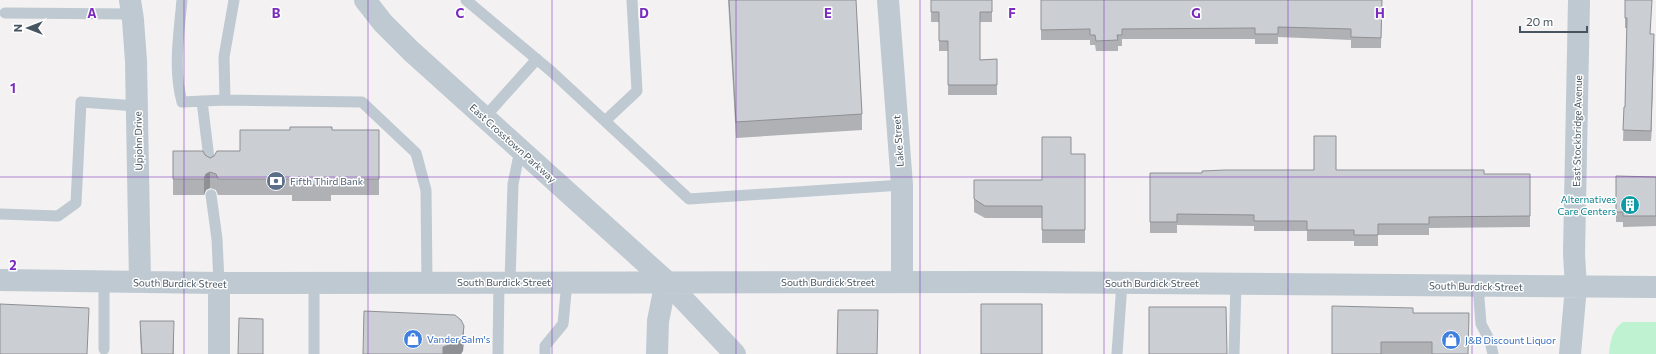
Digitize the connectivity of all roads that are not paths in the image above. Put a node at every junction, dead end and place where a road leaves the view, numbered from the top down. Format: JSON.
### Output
{"nodes":[{"id":1,"x":182,"y":0,"type":"edge"},
{"id":2,"x":234,"y":0,"type":"edge"},
{"id":3,"x":365,"y":0,"type":"edge"},
{"id":4,"x":466,"y":0,"type":"edge"},
{"id":5,"x":632,"y":0,"type":"edge"},
{"id":6,"x":888,"y":0,"type":"edge"},
{"id":7,"x":1579,"y":0,"type":"edge"},
{"id":8,"x":131,"y":7,"type":"edge"},
{"id":9,"x":5,"y":13,"type":"dead end"},
{"id":10,"x":537,"y":59,"type":"junction"},
{"id":11,"x":225,"y":100,"type":"junction"},
{"id":12,"x":202,"y":101,"type":"junction"},
{"id":13,"x":137,"y":106,"type":"junction"},
{"id":14,"x":484,"y":118,"type":"junction"},
{"id":15,"x":606,"y":121,"type":"junction"},
{"id":16,"x":520,"y":150,"type":"junction"},
{"id":17,"x":210,"y":167,"type":"edge"},
{"id":18,"x":902,"y":185,"type":"junction"},
{"id":19,"x":211,"y":195,"type":"dead end"},
{"id":20,"x":0,"y":214,"type":"edge"},
{"id":21,"x":0,"y":280,"type":"edge"},
{"id":22,"x":666,"y":281,"type":"junction"},
{"id":23,"x":104,"y":282,"type":"junction"},
{"id":24,"x":140,"y":282,"type":"junction"},
{"id":25,"x":427,"y":282,"type":"junction"},
{"id":26,"x":504,"y":282,"type":"junction"},
{"id":27,"x":566,"y":282,"type":"junction"},
{"id":28,"x":902,"y":282,"type":"junction"},
{"id":29,"x":219,"y":283,"type":"junction"},
{"id":30,"x":314,"y":283,"type":"junction"},
{"id":31,"x":1122,"y":283,"type":"junction"},
{"id":32,"x":1236,"y":284,"type":"junction"},
{"id":33,"x":1478,"y":286,"type":"junction"},
{"id":34,"x":1576,"y":287,"type":"junction"},
{"id":35,"x":1656,"y":287,"type":"edge"},
{"id":36,"x":104,"y":349,"type":"dead end"},
{"id":37,"x":219,"y":354,"type":"edge"},
{"id":38,"x":314,"y":354,"type":"edge"},
{"id":39,"x":498,"y":354,"type":"edge"},
{"id":40,"x":545,"y":354,"type":"edge"},
{"id":41,"x":657,"y":354,"type":"edge"},
{"id":42,"x":735,"y":354,"type":"edge"},
{"id":43,"x":1117,"y":354,"type":"edge"},
{"id":44,"x":1234,"y":354,"type":"edge"},
{"id":45,"x":1493,"y":354,"type":"edge"},
{"id":46,"x":1570,"y":354,"type":"edge"}],
"edges":[{"from":1,"to":12,"type":"lane"},
{"from":2,"to":11,"type":"lane"},
{"from":3,"to":14,"type":"street","name":"East Crosstown Parkway"},
{"from":4,"to":10,"type":"lane"},
{"from":5,"to":15,"type":"lane"},
{"from":6,"to":18,"type":"street","name":"Lake Street"},
{"from":7,"to":34,"type":"street","name":"East Stockbridge Avenue"},
{"from":8,"to":9,"type":"lane"},
{"from":8,"to":13,"type":"street","name":"Upjohn Drive"},
{"from":10,"to":14,"type":"lane"},
{"from":10,"to":15,"type":"lane"},
{"from":11,"to":12,"type":"lane"},
{"from":11,"to":25,"type":"lane"},
{"from":12,"to":17,"type":"lane"},
{"from":13,"to":20,"type":"lane"},
{"from":13,"to":24,"type":"street","name":"Upjohn Drive"},
{"from":14,"to":16,"type":"street","name":"East Crosstown Parkway"},
{"from":15,"to":18,"type":"lane"},
{"from":16,"to":22,"type":"street","name":"East Crosstown Parkway"},
{"from":16,"to":26,"type":"lane"},
{"from":18,"to":28,"type":"street","name":"Lake Street"},
{"from":19,"to":29,"type":"lane"},
{"from":21,"to":23,"type":"street","name":"South Burdick Street"},
{"from":22,"to":27,"type":"street","name":"South Burdick Street"},
{"from":22,"to":28,"type":"street","name":"South Burdick Street"},
{"from":22,"to":41,"type":"street"},
{"from":22,"to":42,"type":"street","name":"East Crosstown Parkway"},
{"from":23,"to":24,"type":"street","name":"South Burdick Street"},
{"from":23,"to":36,"type":"lane"},
{"from":24,"to":29,"type":"street","name":"South Burdick Street"},
{"from":25,"to":26,"type":"street","name":"South Burdick Street"},
{"from":25,"to":30,"type":"street","name":"South Burdick Street"},
{"from":26,"to":27,"type":"street","name":"South Burdick Street"},
{"from":26,"to":39,"type":"lane"},
{"from":27,"to":40,"type":"lane"},
{"from":28,"to":31,"type":"street","name":"South Burdick Street"},
{"from":29,"to":30,"type":"street","name":"South Burdick Street"},
{"from":29,"to":37,"type":"street"},
{"from":30,"to":38,"type":"lane"},
{"from":31,"to":32,"type":"street","name":"South Burdick Street"},
{"from":31,"to":43,"type":"lane"},
{"from":32,"to":33,"type":"street","name":"South Burdick Street"},
{"from":32,"to":44,"type":"lane"},
{"from":33,"to":34,"type":"street","name":"South Burdick Street"},
{"from":33,"to":45,"type":"lane"},
{"from":34,"to":35,"type":"street","name":"South Burdick Street"},
{"from":34,"to":46,"type":"street","name":"East Stockbridge Avenue"}]}
